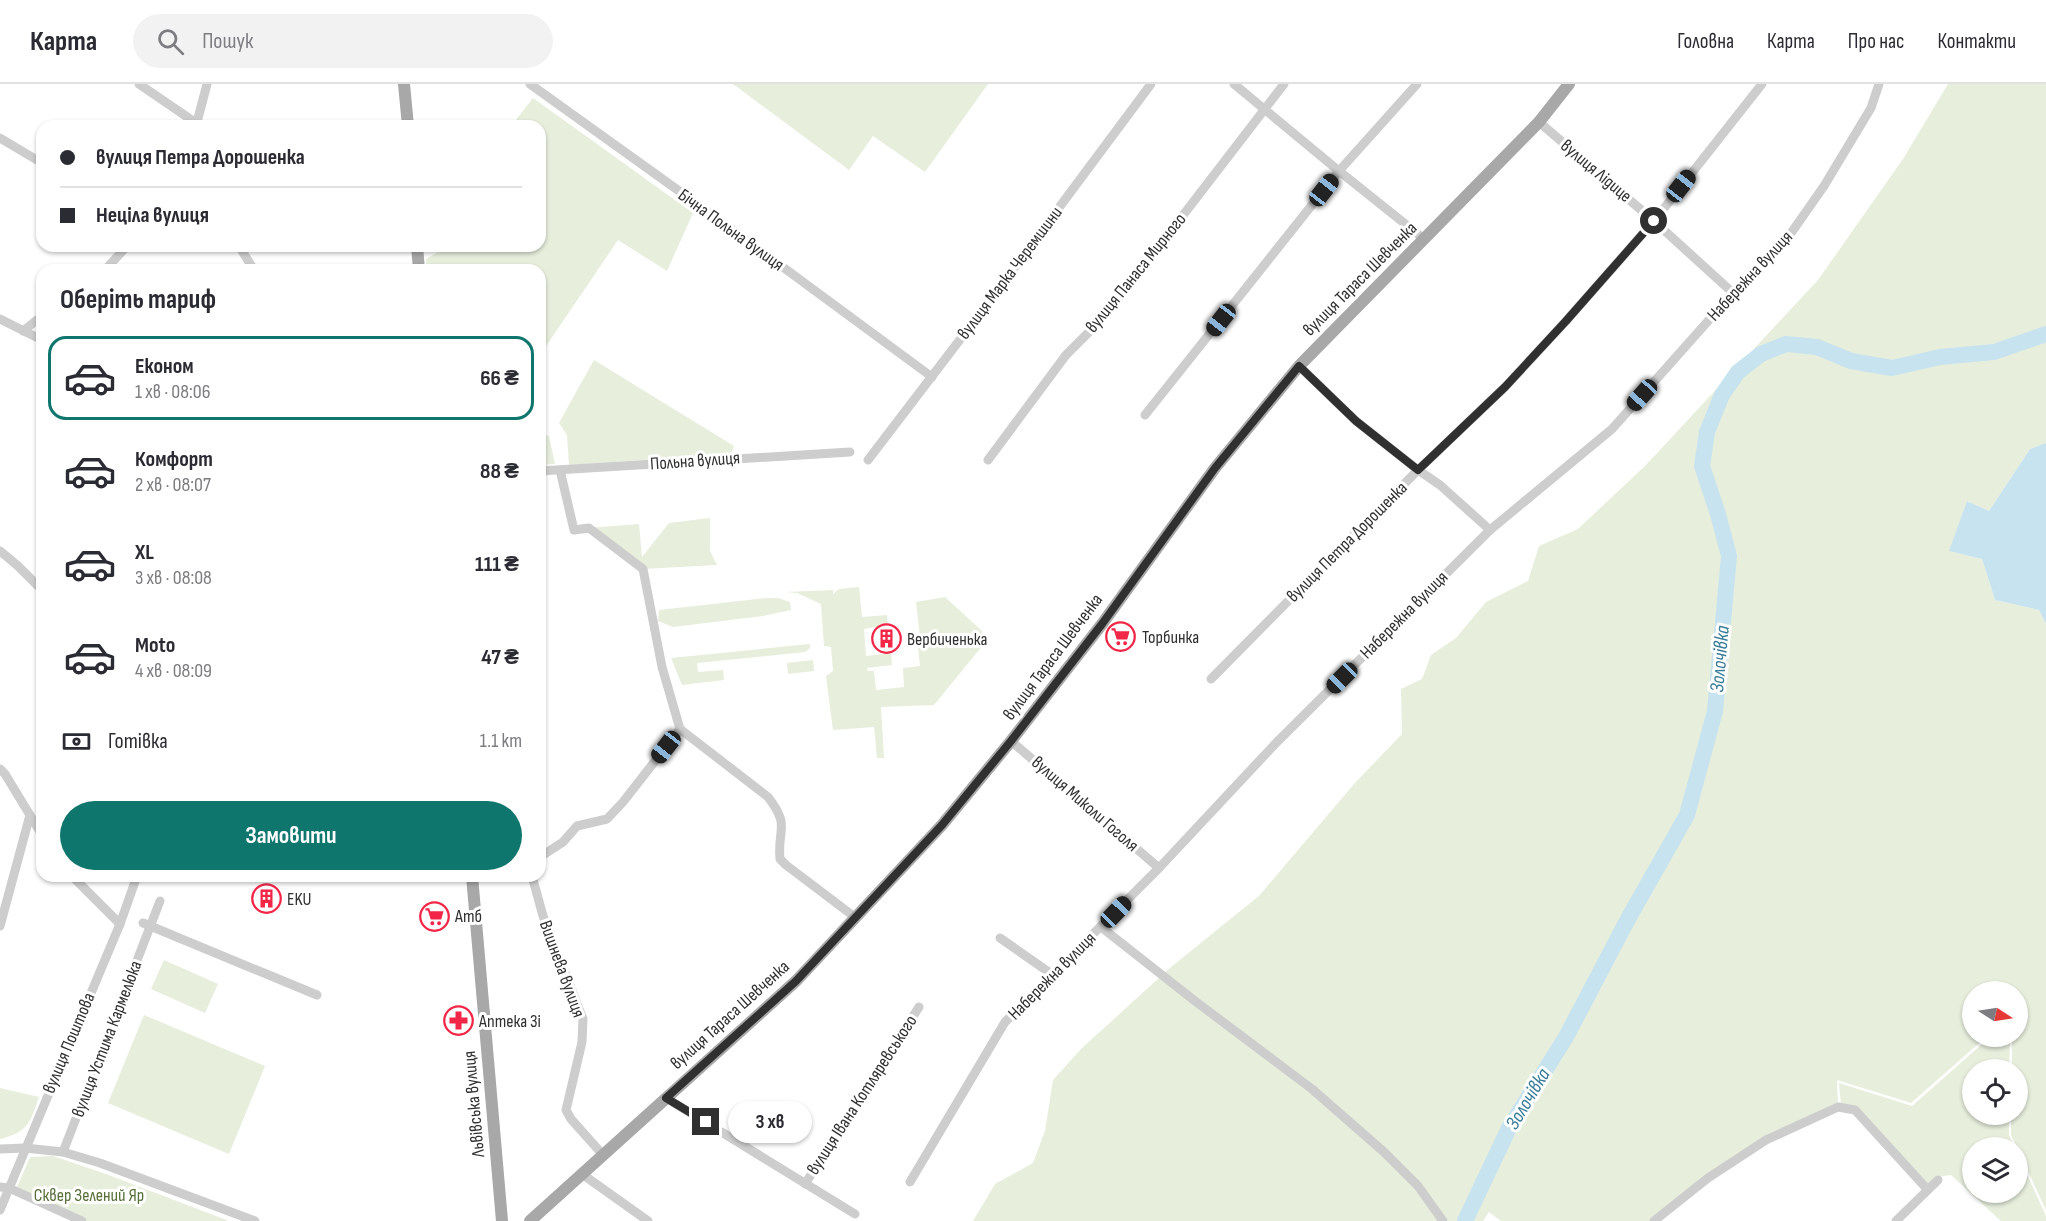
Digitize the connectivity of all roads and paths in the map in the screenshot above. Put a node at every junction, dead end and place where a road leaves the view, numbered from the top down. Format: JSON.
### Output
{"nodes":[{"id":1,"x":139,"y":84,"type":"edge"},
{"id":2,"x":207,"y":84,"type":"edge"},
{"id":3,"x":404,"y":84,"type":"edge"},
{"id":4,"x":530,"y":84,"type":"edge"},
{"id":5,"x":1151,"y":84,"type":"edge"},
{"id":6,"x":1234,"y":84,"type":"edge"},
{"id":7,"x":1284,"y":84,"type":"edge"},
{"id":8,"x":1417,"y":84,"type":"edge"},
{"id":9,"x":1569,"y":84,"type":"edge"},
{"id":10,"x":1762,"y":84,"type":"edge"},
{"id":11,"x":1879,"y":84,"type":"edge"},
{"id":12,"x":1264,"y":109,"type":"junction"},
{"id":13,"x":190,"y":120,"type":"edge"},
{"id":14,"x":197,"y":120,"type":"edge"},
{"id":15,"x":407,"y":120,"type":"edge"},
{"id":16,"x":1539,"y":122,"type":"junction"},
{"id":17,"x":0,"y":138,"type":"edge"},
{"id":18,"x":36,"y":159,"type":"edge"},
{"id":19,"x":1339,"y":171,"type":"junction"},
{"id":20,"x":1654,"y":221,"type":"junction"},
{"id":21,"x":1424,"y":239,"type":"junction"},
{"id":22,"x":122,"y":252,"type":"edge"},
{"id":23,"x":111,"y":264,"type":"edge"},
{"id":24,"x":1733,"y":293,"type":"junction"},
{"id":25,"x":0,"y":319,"type":"edge"},
{"id":26,"x":36,"y":320,"type":"edge"},
{"id":27,"x":23,"y":330,"type":"junction"},
{"id":28,"x":36,"y":337,"type":"edge"},
{"id":29,"x":1299,"y":366,"type":"junction"},
{"id":30,"x":932,"y":377,"type":"junction"},
{"id":31,"x":1145,"y":415,"type":"dead end"},
{"id":32,"x":850,"y":452,"type":"dead end"},
{"id":33,"x":868,"y":460,"type":"dead end"},
{"id":34,"x":988,"y":460,"type":"dead end"},
{"id":35,"x":560,"y":470,"type":"junction"},
{"id":36,"x":1418,"y":470,"type":"junction"},
{"id":37,"x":546,"y":471,"type":"edge"},
{"id":38,"x":1490,"y":530,"type":"junction"},
{"id":39,"x":0,"y":551,"type":"edge"},
{"id":40,"x":36,"y":584,"type":"edge"},
{"id":41,"x":1211,"y":679,"type":"dead end"},
{"id":42,"x":680,"y":729,"type":"junction"},
{"id":43,"x":1011,"y":741,"type":"junction"},
{"id":44,"x":0,"y":769,"type":"edge"},
{"id":45,"x":30,"y":815,"type":"junction"},
{"id":46,"x":36,"y":825,"type":"edge"},
{"id":47,"x":546,"y":853,"type":"edge"},
{"id":48,"x":1159,"y":868,"type":"junction"},
{"id":49,"x":78,"y":882,"type":"edge"},
{"id":50,"x":135,"y":882,"type":"edge"},
{"id":51,"x":473,"y":882,"type":"edge"},
{"id":52,"x":534,"y":882,"type":"edge"},
{"id":53,"x":160,"y":901,"type":"dead end"},
{"id":54,"x":856,"y":918,"type":"junction"},
{"id":55,"x":120,"y":924,"type":"junction"},
{"id":56,"x":146,"y":925,"type":"junction"},
{"id":57,"x":0,"y":926,"type":"edge"},
{"id":58,"x":1101,"y":927,"type":"junction"},
{"id":59,"x":1000,"y":938,"type":"dead end"},
{"id":60,"x":1053,"y":975,"type":"junction"},
{"id":61,"x":317,"y":995,"type":"dead end"},
{"id":62,"x":919,"y":1007,"type":"dead end"},
{"id":63,"x":666,"y":1098,"type":"junction"},
{"id":64,"x":25,"y":1148,"type":"junction"},
{"id":65,"x":0,"y":1149,"type":"edge"},
{"id":66,"x":63,"y":1152,"type":"junction"},
{"id":67,"x":603,"y":1155,"type":"junction"},
{"id":68,"x":582,"y":1174,"type":"junction"},
{"id":69,"x":1938,"y":1180,"type":"dead end"},
{"id":70,"x":910,"y":1182,"type":"dead end"},
{"id":71,"x":805,"y":1184,"type":"junction"},
{"id":72,"x":4,"y":1187,"type":"edge"},
{"id":73,"x":1927,"y":1189,"type":"junction"},
{"id":74,"x":0,"y":1210,"type":"edge"},
{"id":75,"x":855,"y":1214,"type":"dead end"},
{"id":76,"x":82,"y":1221,"type":"edge"},
{"id":77,"x":255,"y":1221,"type":"edge"},
{"id":78,"x":502,"y":1221,"type":"edge"},
{"id":79,"x":530,"y":1221,"type":"edge"},
{"id":80,"x":648,"y":1221,"type":"edge"},
{"id":81,"x":1443,"y":1221,"type":"edge"},
{"id":82,"x":1654,"y":1221,"type":"edge"},
{"id":83,"x":1896,"y":1221,"type":"edge"}],
"edges":[{"from":1,"to":13,"type":"street"},
{"from":2,"to":14,"type":"street"},
{"from":3,"to":15,"type":"main road"},
{"from":4,"to":30,"type":"street","name":"Бічна Польна вулиця"},
{"from":5,"to":30,"type":"street","name":"вулиця Марка Черемшини"},
{"from":6,"to":12,"type":"street"},
{"from":7,"to":12,"type":"street","name":"вулиця Панаса Мирного"},
{"from":8,"to":19,"type":"street"},
{"from":9,"to":16,"type":"main road","name":"вулиця Тараса Шевченка"},
{"from":10,"to":20,"type":"street","name":"вулиця Петра Дорошенка"},
{"from":11,"to":24,"type":"street","name":"Набережна вулиця"},
{"from":12,"to":19,"type":"street"},
{"from":12,"to":34,"type":"street","name":"вулиця Панаса Мирного"},
{"from":16,"to":20,"type":"street","name":"вулиця Лідице"},
{"from":16,"to":21,"type":"main road","name":"вулиця Тараса Шевченка"},
{"from":17,"to":18,"type":"street"},
{"from":19,"to":21,"type":"street"},
{"from":19,"to":31,"type":"street"},
{"from":20,"to":24,"type":"street","name":"вулиця Лідице"},
{"from":20,"to":36,"type":"street","name":"вулиця Петра Дорошенка"},
{"from":21,"to":29,"type":"main road","name":"вулиця Тараса Шевченка"},
{"from":22,"to":23,"type":"street"},
{"from":24,"to":38,"type":"street","name":"Набережна вулиця"},
{"from":25,"to":27,"type":"street"},
{"from":26,"to":27,"type":"street"},
{"from":27,"to":28,"type":"street"},
{"from":29,"to":36,"type":"street"},
{"from":29,"to":43,"type":"main road","name":"вулиця Тараса Шевченка"},
{"from":30,"to":33,"type":"street","name":"вулиця Марка Черемшини"},
{"from":32,"to":35,"type":"street","name":"Польна вулиця"},
{"from":35,"to":37,"type":"street","name":"Польна вулиця"},
{"from":35,"to":42,"type":"street"},
{"from":36,"to":38,"type":"street"},
{"from":36,"to":41,"type":"street","name":"вулиця Петра Дорошенка"},
{"from":38,"to":48,"type":"street","name":"Набережна вулиця"},
{"from":39,"to":40,"type":"street"},
{"from":42,"to":47,"type":"street"},
{"from":42,"to":54,"type":"street"},
{"from":43,"to":48,"type":"street","name":"вулиця Миколи Гоголя"},
{"from":43,"to":54,"type":"main road","name":"вулиця Тараса Шевченка"},
{"from":44,"to":45,"type":"street"},
{"from":45,"to":46,"type":"street"},
{"from":45,"to":57,"type":"street"},
{"from":48,"to":58,"type":"street","name":"Набережна вулиця"},
{"from":49,"to":55,"type":"street"},
{"from":50,"to":55,"type":"street","name":"вулиця Поштова"},
{"from":51,"to":78,"type":"main road","name":"Львівська вулиця"},
{"from":52,"to":67,"type":"street","name":"Вишнева вулиця"},
{"from":53,"to":56,"type":"street","name":"вулиця Устима Кармелюка"},
{"from":54,"to":63,"type":"main road","name":"вулиця Тараса Шевченка"},
{"from":55,"to":64,"type":"street","name":"вулиця Поштова"},
{"from":56,"to":61,"type":"street"},
{"from":56,"to":66,"type":"street","name":"вулиця Устима Кармелюка"},
{"from":58,"to":60,"type":"street","name":"Набережна вулиця"},
{"from":58,"to":81,"type":"street"},
{"from":59,"to":60,"type":"street"},
{"from":60,"to":70,"type":"street","name":"Набережна вулиця"},
{"from":62,"to":71,"type":"street","name":"вулиця Івана Котляревського"},
{"from":63,"to":67,"type":"main road","name":"вулиця Тараса Шевченка"},
{"from":63,"to":71,"type":"street"},
{"from":64,"to":65,"type":"street"},
{"from":64,"to":66,"type":"street"},
{"from":64,"to":72,"type":"street","name":"вулиця Поштова"},
{"from":66,"to":77,"type":"street"},
{"from":67,"to":68,"type":"main road","name":"вулиця Тараса Шевченка"},
{"from":68,"to":79,"type":"main road","name":"вулиця Тараса Шевченка"},
{"from":68,"to":80,"type":"street"},
{"from":69,"to":73,"type":"street"},
{"from":71,"to":75,"type":"street"},
{"from":72,"to":74,"type":"street","name":"вулиця Поштова"},
{"from":72,"to":76,"type":"street"},
{"from":73,"to":82,"type":"street"},
{"from":73,"to":83,"type":"street"}]}
